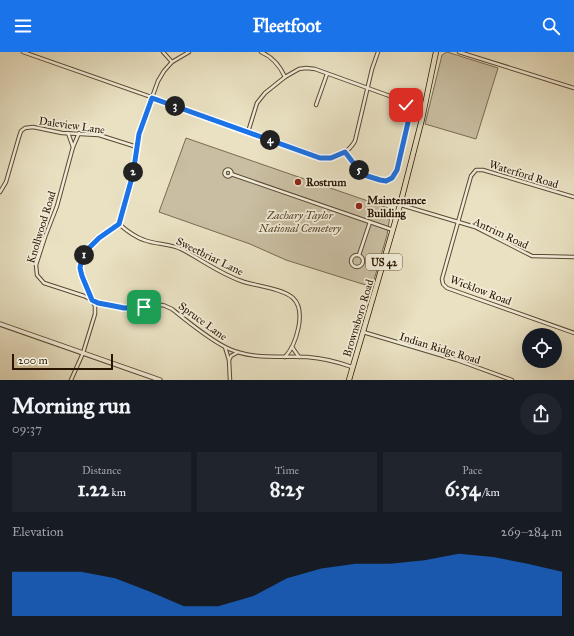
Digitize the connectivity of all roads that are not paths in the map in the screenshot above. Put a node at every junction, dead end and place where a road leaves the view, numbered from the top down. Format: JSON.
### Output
{"nodes":[{"id":1,"x":23,"y":52,"type":"edge"},
{"id":2,"x":164,"y":52,"type":"edge"},
{"id":3,"x":189,"y":52,"type":"edge"},
{"id":4,"x":261,"y":52,"type":"edge"},
{"id":5,"x":378,"y":52,"type":"edge"},
{"id":6,"x":436,"y":52,"type":"edge"},
{"id":7,"x":459,"y":52,"type":"edge"},
{"id":8,"x":172,"y":62,"type":"junction"},
{"id":9,"x":327,"y":74,"type":"junction"},
{"id":10,"x":285,"y":77,"type":"junction"},
{"id":11,"x":368,"y":88,"type":"junction"},
{"id":12,"x":574,"y":88,"type":"edge"},
{"id":13,"x":152,"y":98,"type":"junction"},
{"id":14,"x":316,"y":105,"type":"dead end"},
{"id":15,"x":248,"y":132,"type":"junction"},
{"id":16,"x":68,"y":133,"type":"junction"},
{"id":17,"x":79,"y":133,"type":"junction"},
{"id":18,"x":73,"y":147,"type":"junction"},
{"id":19,"x":138,"y":148,"type":"junction"},
{"id":20,"x":345,"y":152,"type":"junction"},
{"id":21,"x":231,"y":174,"type":"dead end"},
{"id":22,"x":0,"y":192,"type":"edge"},
{"id":23,"x":574,"y":198,"type":"edge"},
{"id":24,"x":400,"y":205,"type":"junction"},
{"id":25,"x":370,"y":222,"type":"junction"},
{"id":26,"x":458,"y":222,"type":"junction"},
{"id":27,"x":119,"y":224,"type":"junction"},
{"id":28,"x":393,"y":230,"type":"junction"},
{"id":29,"x":359,"y":255,"type":"junction"},
{"id":30,"x":574,"y":257,"type":"edge"},
{"id":31,"x":92,"y":300,"type":"junction"},
{"id":32,"x":0,"y":324,"type":"edge"},
{"id":33,"x":363,"y":332,"type":"junction"},
{"id":34,"x":574,"y":333,"type":"edge"},
{"id":35,"x":225,"y":347,"type":"junction"},
{"id":36,"x":292,"y":347,"type":"junction"},
{"id":37,"x":239,"y":352,"type":"junction"},
{"id":38,"x":83,"y":353,"type":"junction"},
{"id":39,"x":284,"y":357,"type":"junction"},
{"id":40,"x":299,"y":357,"type":"junction"},
{"id":41,"x":229,"y":360,"type":"junction"},
{"id":42,"x":352,"y":368,"type":"junction"},
{"id":43,"x":71,"y":380,"type":"edge"},
{"id":44,"x":160,"y":380,"type":"edge"},
{"id":45,"x":230,"y":380,"type":"edge"},
{"id":46,"x":349,"y":380,"type":"edge"},
{"id":47,"x":512,"y":380,"type":"edge"}],
"edges":[{"from":1,"to":13,"type":"street"},
{"from":2,"to":8,"type":"street"},
{"from":3,"to":8,"type":"street"},
{"from":4,"to":10,"type":"street"},
{"from":5,"to":11,"type":"street"},
{"from":6,"to":24,"type":"main road","name":"Brownsboro Road","number":"US 42"},
{"from":7,"to":12,"type":"street"},
{"from":8,"to":13,"type":"street"},
{"from":9,"to":10,"type":"street"},
{"from":9,"to":11,"type":"street"},
{"from":9,"to":14,"type":"street"},
{"from":10,"to":15,"type":"street"},
{"from":11,"to":20,"type":"street"},
{"from":11,"to":20,"type":"street"},
{"from":13,"to":15,"type":"street"},
{"from":13,"to":19,"type":"street"},
{"from":15,"to":20,"type":"street"},
{"from":16,"to":17,"type":"street","name":"Daleview Lane"},
{"from":16,"to":18,"type":"street"},
{"from":16,"to":22,"type":"street","name":"Daleview Lane"},
{"from":17,"to":18,"type":"street","name":"Knollwood Road"},
{"from":17,"to":19,"type":"street","name":"Daleview Lane"},
{"from":18,"to":31,"type":"street","name":"Knollwood Road"},
{"from":19,"to":27,"type":"street"},
{"from":21,"to":25,"type":"street"},
{"from":23,"to":26,"type":"street","name":"Waterford Road"},
{"from":24,"to":26,"type":"street","name":"Antrim Road"},
{"from":24,"to":28,"type":"main road","name":"Brownsboro Road","number":"US 42"},
{"from":25,"to":28,"type":"street"},
{"from":25,"to":29,"type":"street"},
{"from":26,"to":30,"type":"street","name":"Antrim Road"},
{"from":26,"to":34,"type":"street","name":"Wicklow Road"},
{"from":27,"to":31,"type":"street"},
{"from":27,"to":36,"type":"street","name":"Sweetbriar Lane"},
{"from":28,"to":33,"type":"main road","name":"Brownsboro Road","number":"US 42"},
{"from":29,"to":29,"type":"street"},
{"from":31,"to":35,"type":"street","name":"Spruce Lane"},
{"from":31,"to":38,"type":"street"},
{"from":32,"to":38,"type":"street"},
{"from":33,"to":42,"type":"main road","name":"Brownsboro Road","number":"US 42"},
{"from":33,"to":47,"type":"street","name":"Indian Ridge Road"},
{"from":35,"to":37,"type":"street","name":"Spruce Lane"},
{"from":35,"to":41,"type":"street"},
{"from":36,"to":39,"type":"street","name":"Sweetbriar Lane"},
{"from":36,"to":40,"type":"street"},
{"from":37,"to":39,"type":"street","name":"Spruce Lane"},
{"from":37,"to":41,"type":"street"},
{"from":38,"to":43,"type":"street"},
{"from":38,"to":44,"type":"street"},
{"from":39,"to":40,"type":"street","name":"Spruce Lane"},
{"from":40,"to":42,"type":"street","name":"Spruce Lane"},
{"from":41,"to":45,"type":"street"},
{"from":42,"to":46,"type":"main road","name":"Brownsboro Road","number":"US 42"}]}
